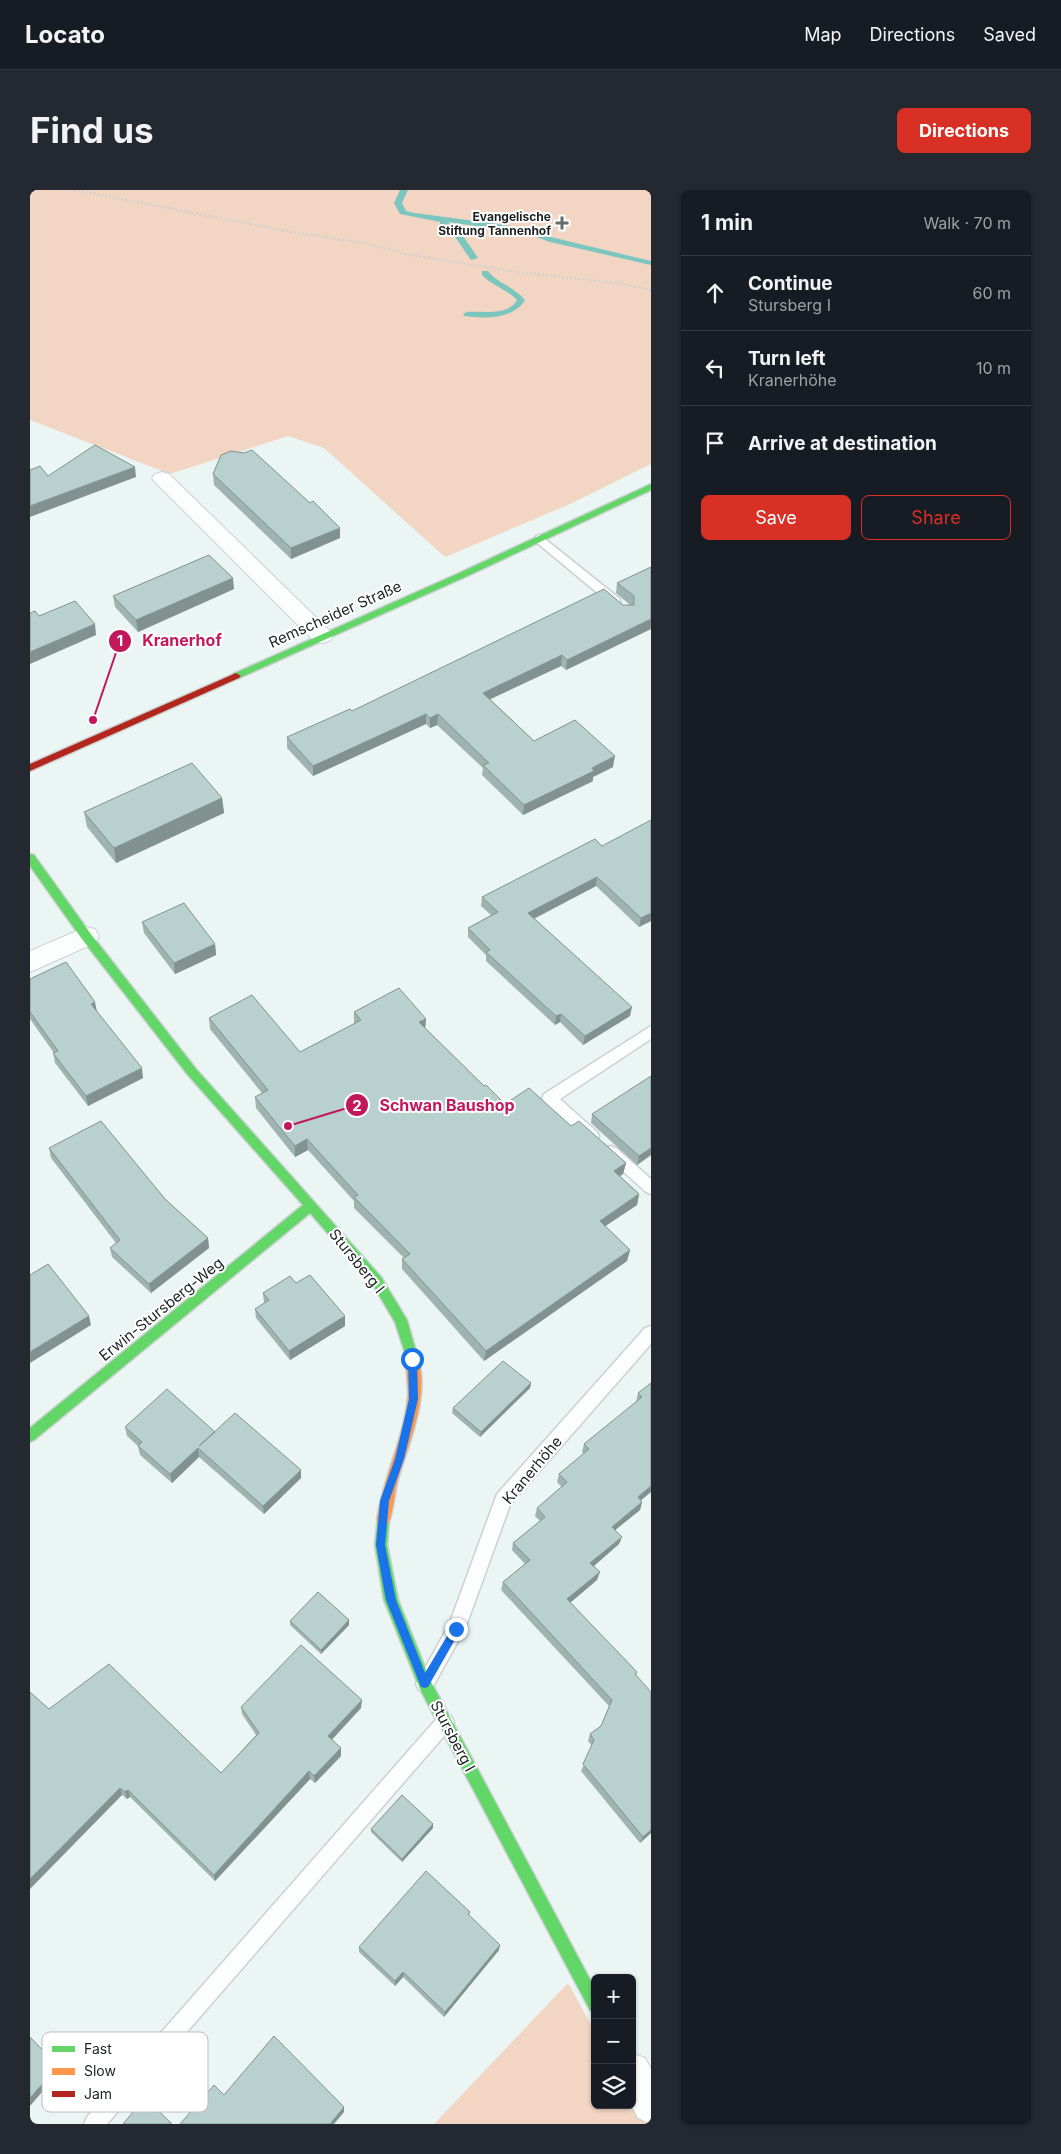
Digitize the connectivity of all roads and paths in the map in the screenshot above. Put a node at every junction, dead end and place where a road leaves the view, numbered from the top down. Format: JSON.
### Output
{"nodes":[{"id":1,"x":74,"y":190,"type":"edge"},
{"id":2,"x":651,"y":290,"type":"edge"},
{"id":3,"x":162,"y":478,"type":"dead end"},
{"id":4,"x":651,"y":487,"type":"edge"},
{"id":5,"x":540,"y":539,"type":"junction"},
{"id":6,"x":627,"y":611,"type":"edge"},
{"id":7,"x":322,"y":636,"type":"junction"},
{"id":8,"x":30,"y":768,"type":"edge"},
{"id":9,"x":30,"y":858,"type":"edge"},
{"id":10,"x":86,"y":936,"type":"junction"},
{"id":11,"x":30,"y":962,"type":"edge"},
{"id":12,"x":651,"y":1032,"type":"edge"},
{"id":13,"x":651,"y":1188,"type":"edge"},
{"id":14,"x":312,"y":1205,"type":"junction"},
{"id":15,"x":651,"y":1333,"type":"edge"},
{"id":16,"x":30,"y":1436,"type":"edge"},
{"id":17,"x":425,"y":1684,"type":"junction"},
{"id":18,"x":445,"y":1722,"type":"junction"},
{"id":19,"x":591,"y":1997,"type":"edge"},
{"id":20,"x":174,"y":2032,"type":"edge"},
{"id":21,"x":636,"y":2079,"type":"edge"},
{"id":22,"x":651,"y":2104,"type":"edge"},
{"id":23,"x":104,"y":2112,"type":"edge"},
{"id":24,"x":94,"y":2124,"type":"edge"}],
"edges":[{"from":1,"to":2,"type":"path"},
{"from":3,"to":7,"type":"street"},
{"from":4,"to":5,"type":"street","name":"Remscheider Straße"},
{"from":5,"to":6,"type":"lane"},
{"from":5,"to":7,"type":"street","name":"Remscheider Straße"},
{"from":7,"to":8,"type":"street","name":"Remscheider Straße"},
{"from":9,"to":10,"type":"street","name":"Stursberg I"},
{"from":10,"to":11,"type":"street"},
{"from":10,"to":14,"type":"street","name":"Stursberg I"},
{"from":12,"to":13,"type":"lane"},
{"from":14,"to":16,"type":"street","name":"Erwin-Stursberg-Weg"},
{"from":14,"to":17,"type":"street","name":"Stursberg I"},
{"from":15,"to":17,"type":"lane","name":"Kranerhöhe"},
{"from":17,"to":18,"type":"street","name":"Stursberg I"},
{"from":18,"to":19,"type":"street","name":"Stursberg I"},
{"from":18,"to":20,"type":"lane"},
{"from":21,"to":22,"type":"street"},
{"from":23,"to":24,"type":"lane"}]}
